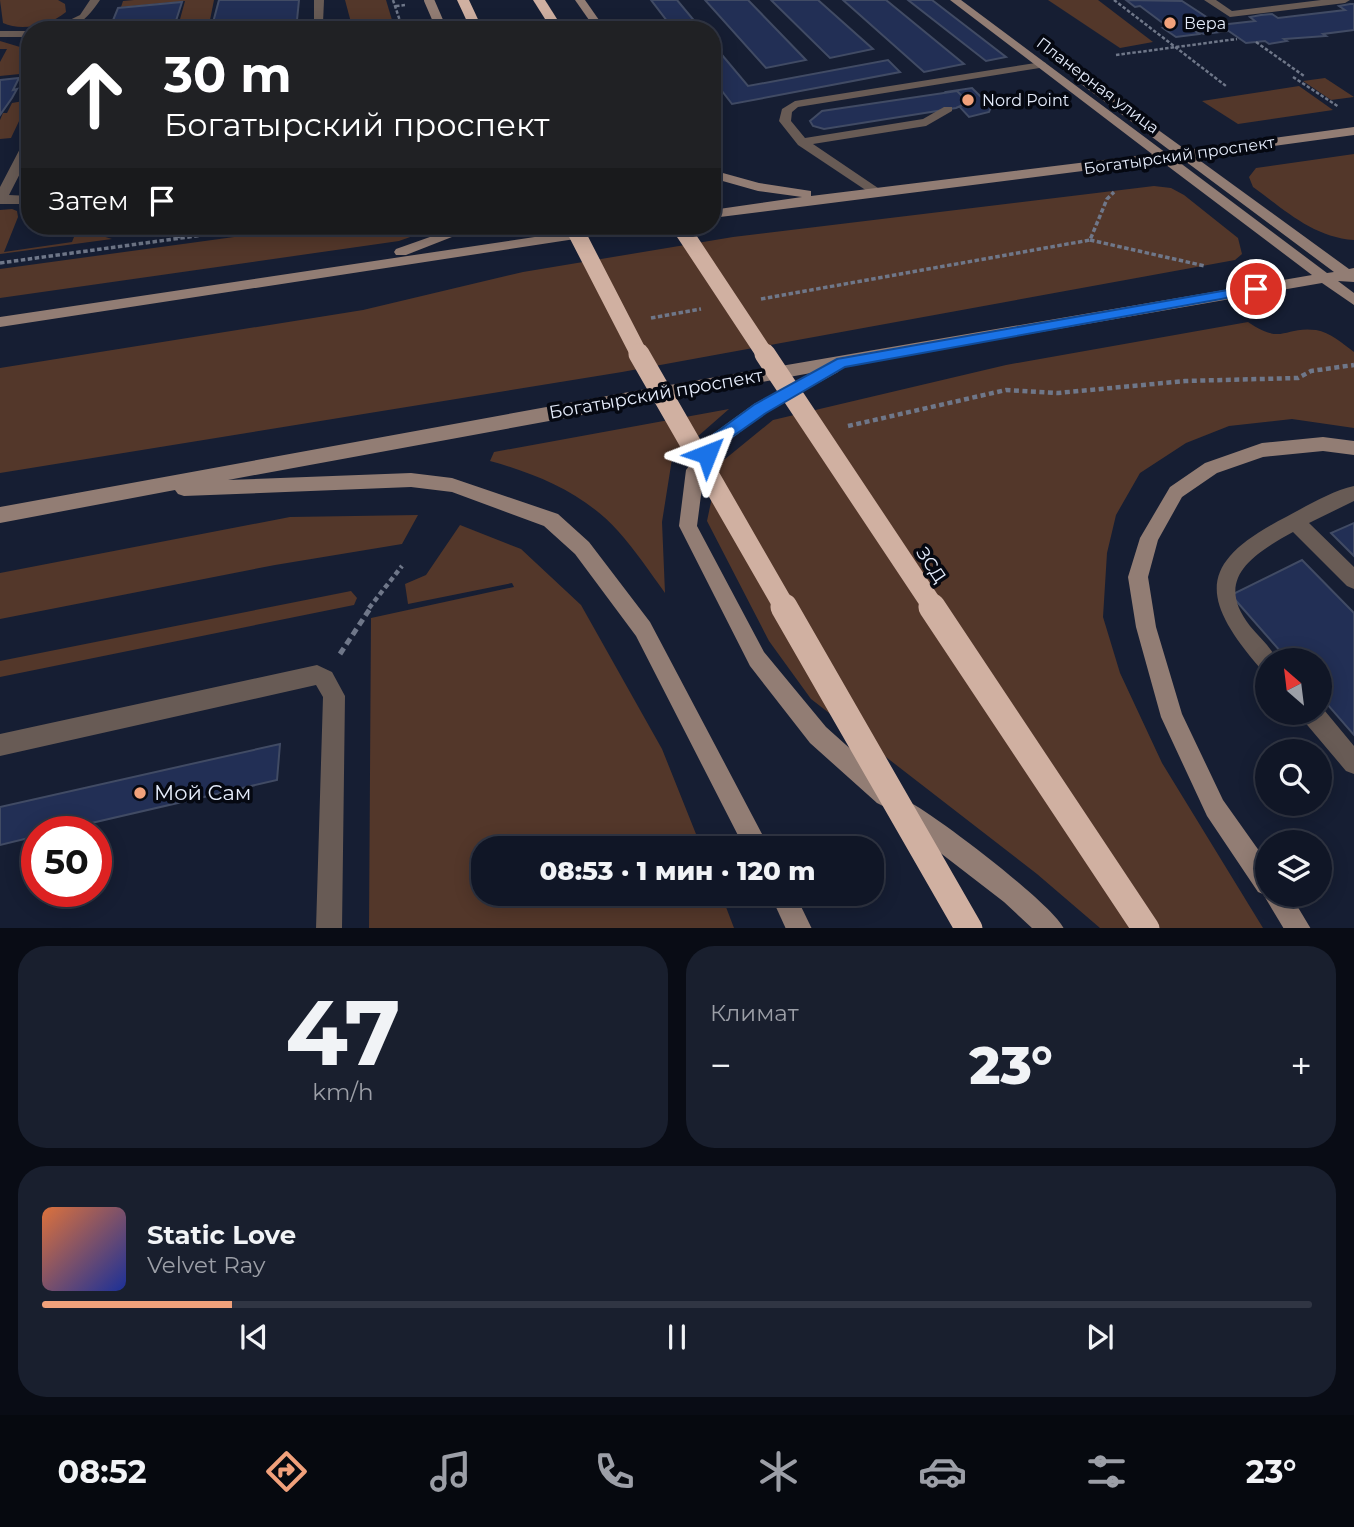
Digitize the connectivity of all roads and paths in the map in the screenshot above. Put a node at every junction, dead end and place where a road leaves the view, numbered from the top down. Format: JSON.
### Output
{"nodes":[{"id":1,"x":95,"y":0,"type":"edge"},
{"id":2,"x":318,"y":0,"type":"edge"},
{"id":3,"x":393,"y":0,"type":"edge"},
{"id":4,"x":429,"y":0,"type":"edge"},
{"id":5,"x":463,"y":0,"type":"edge"},
{"id":6,"x":539,"y":0,"type":"edge"},
{"id":7,"x":580,"y":0,"type":"edge"},
{"id":8,"x":955,"y":0,"type":"edge"},
{"id":9,"x":974,"y":0,"type":"edge"},
{"id":10,"x":1114,"y":0,"type":"edge"},
{"id":11,"x":1209,"y":0,"type":"edge"},
{"id":12,"x":1279,"y":0,"type":"edge"},
{"id":13,"x":1345,"y":0,"type":"edge"},
{"id":14,"x":1290,"y":7,"type":"junction"},
{"id":15,"x":76,"y":21,"type":"edge"},
{"id":16,"x":319,"y":21,"type":"dead end"},
{"id":17,"x":400,"y":21,"type":"edge"},
{"id":18,"x":438,"y":21,"type":"edge"},
{"id":19,"x":473,"y":21,"type":"edge"},
{"id":20,"x":552,"y":21,"type":"edge"},
{"id":21,"x":595,"y":21,"type":"edge"},
{"id":22,"x":0,"y":34,"type":"edge"},
{"id":23,"x":21,"y":34,"type":"edge"},
{"id":24,"x":1240,"y":39,"type":"dead end"},
{"id":25,"x":1256,"y":42,"type":"dead end"},
{"id":26,"x":1175,"y":47,"type":"junction"},
{"id":27,"x":1116,"y":55,"type":"dead end"},
{"id":28,"x":1042,"y":65,"type":"junction"},
{"id":29,"x":1304,"y":76,"type":"dead end"},
{"id":30,"x":1293,"y":78,"type":"dead end"},
{"id":31,"x":929,"y":84,"type":"junction"},
{"id":32,"x":1226,"y":86,"type":"dead end"},
{"id":33,"x":937,"y":94,"type":"dead end"},
{"id":34,"x":1345,"y":106,"type":"dead end"},
{"id":35,"x":948,"y":109,"type":"dead end"},
{"id":36,"x":1354,"y":131,"type":"edge"},
{"id":37,"x":802,"y":142,"type":"junction"},
{"id":38,"x":1185,"y":156,"type":"junction"},
{"id":39,"x":1166,"y":158,"type":"junction"},
{"id":40,"x":21,"y":159,"type":"edge"},
{"id":41,"x":721,"y":177,"type":"edge"},
{"id":42,"x":873,"y":191,"type":"junction"},
{"id":43,"x":1114,"y":192,"type":"dead end"},
{"id":44,"x":827,"y":197,"type":"junction"},
{"id":45,"x":1,"y":200,"type":"edge"},
{"id":46,"x":21,"y":200,"type":"edge"},
{"id":47,"x":721,"y":213,"type":"edge"},
{"id":48,"x":179,"y":235,"type":"edge"},
{"id":49,"x":200,"y":235,"type":"edge"},
{"id":50,"x":449,"y":235,"type":"edge"},
{"id":51,"x":575,"y":235,"type":"edge"},
{"id":52,"x":577,"y":235,"type":"edge"},
{"id":53,"x":686,"y":235,"type":"edge"},
{"id":54,"x":178,"y":238,"type":"junction"},
{"id":55,"x":1090,"y":240,"type":"junction"},
{"id":56,"x":0,"y":263,"type":"edge"},
{"id":57,"x":1205,"y":266,"type":"dead end"},
{"id":58,"x":1352,"y":275,"type":"edge"},
{"id":59,"x":299,"y":277,"type":"junction"},
{"id":60,"x":1325,"y":278,"type":"junction"},
{"id":61,"x":760,"y":299,"type":"dead end"},
{"id":62,"x":1354,"y":300,"type":"edge"},
{"id":63,"x":705,"y":309,"type":"dead end"},
{"id":64,"x":650,"y":318,"type":"dead end"},
{"id":65,"x":0,"y":322,"type":"edge"},
{"id":66,"x":842,"y":362,"type":"junction"},
{"id":67,"x":1354,"y":365,"type":"edge"},
{"id":68,"x":838,"y":426,"type":"dead end"},
{"id":69,"x":1354,"y":447,"type":"edge"},
{"id":70,"x":117,"y":492,"type":"junction"},
{"id":71,"x":1353,"y":493,"type":"edge"},
{"id":72,"x":0,"y":514,"type":"edge"},
{"id":73,"x":1296,"y":523,"type":"junction"},
{"id":74,"x":402,"y":566,"type":"dead end"},
{"id":75,"x":1354,"y":580,"type":"edge"},
{"id":76,"x":1257,"y":648,"type":"edge"},
{"id":77,"x":325,"y":678,"type":"junction"},
{"id":78,"x":1322,"y":725,"type":"edge"},
{"id":79,"x":0,"y":746,"type":"edge"},
{"id":80,"x":1354,"y":762,"type":"edge"},
{"id":81,"x":751,"y":836,"type":"edge"},
{"id":82,"x":1255,"y":866,"type":"edge"},
{"id":83,"x":788,"y":906,"type":"edge"},
{"id":84,"x":1284,"y":907,"type":"edge"},
{"id":85,"x":329,"y":928,"type":"edge"},
{"id":86,"x":799,"y":928,"type":"edge"},
{"id":87,"x":967,"y":928,"type":"edge"},
{"id":88,"x":1051,"y":928,"type":"edge"},
{"id":89,"x":1145,"y":928,"type":"edge"},
{"id":90,"x":1298,"y":928,"type":"edge"}],
"edges":[{"from":1,"to":15,"type":"lane"},
{"from":2,"to":16,"type":"lane"},
{"from":3,"to":17,"type":"path"},
{"from":4,"to":18,"type":"main road","bridge":true},
{"from":5,"to":19,"type":"highway"},
{"from":6,"to":20,"type":"highway"},
{"from":7,"to":21,"type":"main road"},
{"from":8,"to":28,"type":"main road","name":"Планерная улица"},
{"from":9,"to":38,"type":"main road","name":"Планерная улица"},
{"from":10,"to":26,"type":"path"},
{"from":11,"to":14,"type":"lane"},
{"from":12,"to":14,"type":"lane"},
{"from":13,"to":14,"type":"lane"},
{"from":22,"to":23,"type":"lane"},
{"from":24,"to":26,"type":"path"},
{"from":25,"to":29,"type":"path"},
{"from":26,"to":27,"type":"path"},
{"from":26,"to":32,"type":"path"},
{"from":28,"to":31,"type":"lane"},
{"from":28,"to":39,"type":"main road","name":"Планерная улица"},
{"from":30,"to":34,"type":"path"},
{"from":31,"to":33,"type":"lane"},
{"from":31,"to":37,"type":"lane"},
{"from":35,"to":37,"type":"lane"},
{"from":36,"to":38,"type":"main road","name":"Богатырский проспект"},
{"from":37,"to":42,"type":"lane"},
{"from":38,"to":39,"type":"main road","name":"Богатырский проспект"},
{"from":38,"to":58,"type":"main road","name":"Планерная улица"},
{"from":39,"to":42,"type":"main road","name":"Богатырский проспект"},
{"from":39,"to":60,"type":"main road","name":"Планерная улица"},
{"from":40,"to":45,"type":"lane"},
{"from":41,"to":44,"type":"main road"},
{"from":42,"to":44,"type":"main road","name":"Богатырский проспект"},
{"from":43,"to":55,"type":"path"},
{"from":44,"to":47,"type":"main road","name":"Богатырский проспект"},
{"from":45,"to":46,"type":"lane"},
{"from":48,"to":54,"type":"path"},
{"from":49,"to":54,"type":"path"},
{"from":50,"to":59,"type":"main road"},
{"from":51,"to":59,"type":"main road"},
{"from":52,"to":87,"type":"highway","bridge":true},
{"from":53,"to":89,"type":"highway","name":"ЗСД","bridge":true},
{"from":54,"to":56,"type":"path"},
{"from":55,"to":57,"type":"path"},
{"from":55,"to":61,"type":"path"},
{"from":58,"to":60,"type":"main road","name":"Богатырский проспект"},
{"from":59,"to":65,"type":"main road"},
{"from":60,"to":62,"type":"main road","name":"Планерная улица"},
{"from":60,"to":66,"type":"main road","name":"Богатырский проспект"},
{"from":63,"to":64,"type":"path"},
{"from":66,"to":70,"type":"main road","name":"Богатырский проспект"},
{"from":66,"to":88,"type":"main road"},
{"from":67,"to":68,"type":"path"},
{"from":69,"to":82,"type":"main road"},
{"from":70,"to":72,"type":"main road","name":"Богатырский проспект"},
{"from":70,"to":81,"type":"main road"},
{"from":71,"to":73,"type":"lane"},
{"from":73,"to":75,"type":"lane"},
{"from":73,"to":76,"type":"lane"},
{"from":74,"to":77,"type":"path"},
{"from":77,"to":79,"type":"lane"},
{"from":77,"to":85,"type":"lane"},
{"from":78,"to":80,"type":"lane"},
{"from":83,"to":86,"type":"main road"},
{"from":84,"to":90,"type":"main road"}]}
